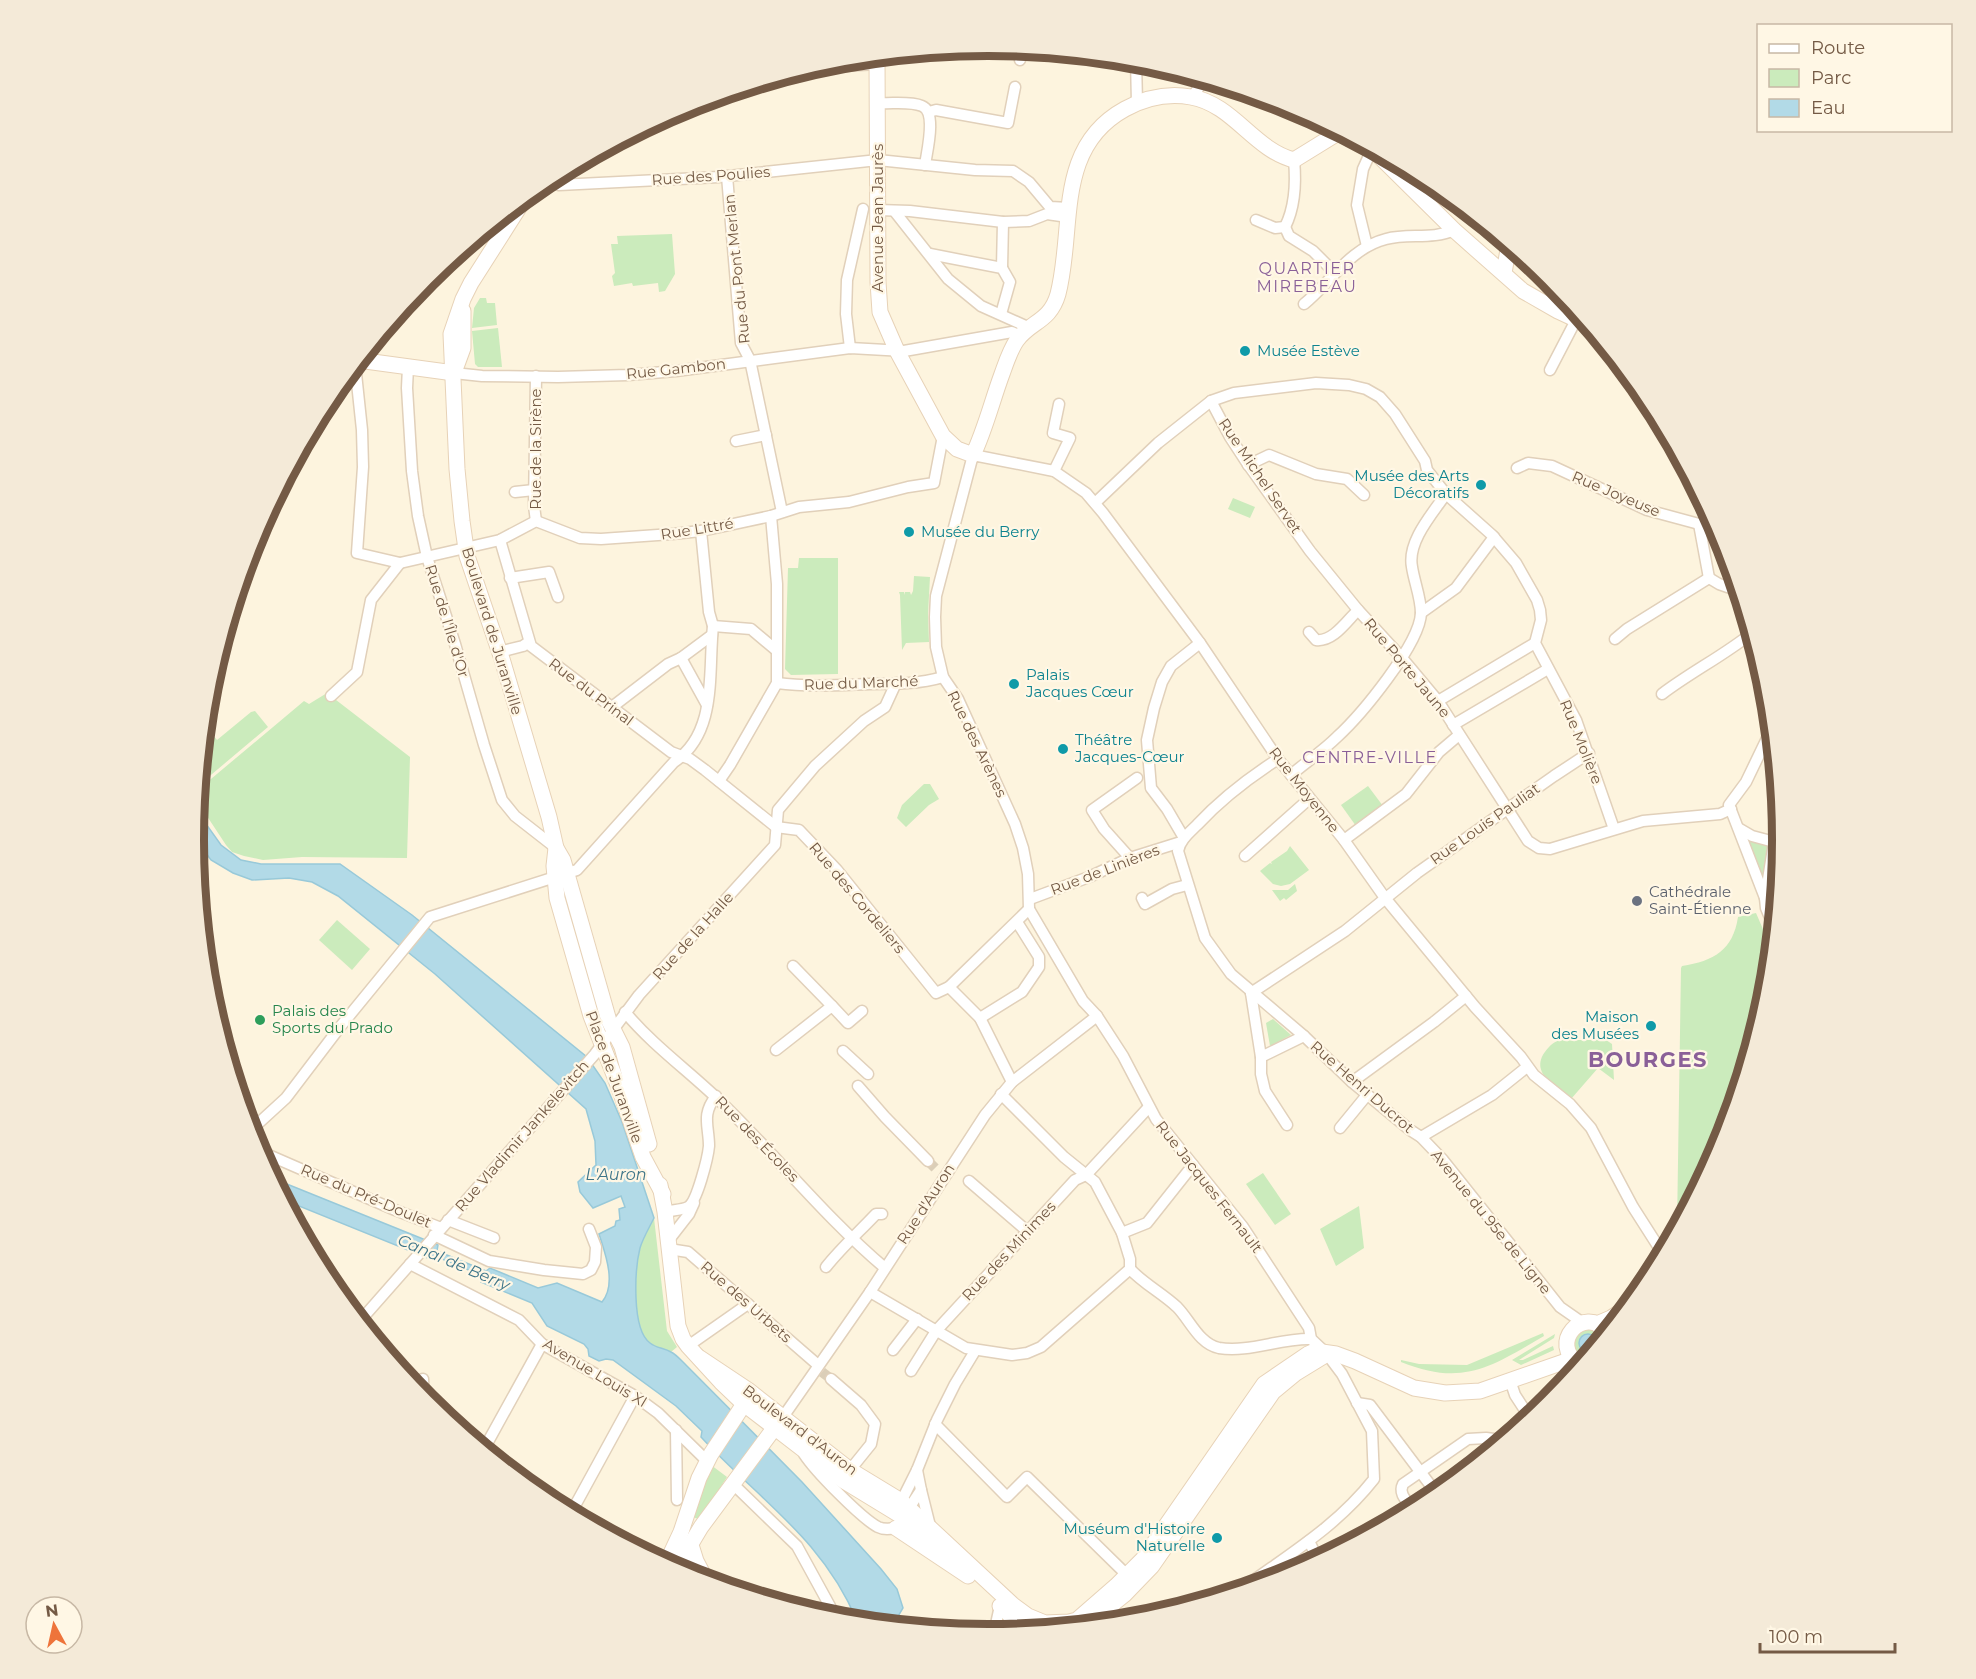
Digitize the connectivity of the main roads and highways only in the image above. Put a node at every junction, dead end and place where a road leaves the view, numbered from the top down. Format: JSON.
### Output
{"nodes":[{"id":1,"x":877,"y":64,"type":"edge"},
{"id":2,"x":1334,"y":135,"type":"edge"},
{"id":3,"x":1391,"y":168,"type":"edge"},
{"id":4,"x":512,"y":217,"type":"edge"},
{"id":5,"x":1508,"y":252,"type":"edge"},
{"id":6,"x":1504,"y":273,"type":"junction"},
{"id":7,"x":1572,"y":317,"type":"edge"},
{"id":8,"x":367,"y":361,"type":"edge"},
{"id":9,"x":454,"y":373,"type":"junction"},
{"id":10,"x":566,"y":881,"type":"junction"},
{"id":11,"x":663,"y":1194,"type":"junction"},
{"id":12,"x":1596,"y":1326,"type":"edge"},
{"id":13,"x":1568,"y":1339,"type":"junction"},
{"id":14,"x":1326,"y":1354,"type":"junction"},
{"id":15,"x":700,"y":1358,"type":"junction"},
{"id":16,"x":1575,"y":1358,"type":"edge"},
{"id":17,"x":1572,"y":1362,"type":"edge"},
{"id":18,"x":1510,"y":1380,"type":"junction"},
{"id":19,"x":741,"y":1410,"type":"junction"},
{"id":20,"x":777,"y":1418,"type":"junction"},
{"id":21,"x":901,"y":1513,"type":"junction"},
{"id":22,"x":686,"y":1517,"type":"junction"},
{"id":23,"x":701,"y":1527,"type":"junction"},
{"id":24,"x":682,"y":1561,"type":"edge"},
{"id":25,"x":1099,"y":1615,"type":"edge"},
{"id":26,"x":1079,"y":1618,"type":"edge"},
{"id":27,"x":1042,"y":1622,"type":"edge"},
{"id":28,"x":1018,"y":1623,"type":"edge"}],
"edges":[{"from":1,"to":2,"type":"main road","name":"Avenue Jean Jaurès"},
{"from":3,"to":6,"type":"main road"},
{"from":4,"to":9,"type":"main road","name":"Boulevard de Juranville"},
{"from":5,"to":6,"type":"main road"},
{"from":6,"to":7,"type":"main road"},
{"from":8,"to":9,"type":"main road"},
{"from":9,"to":10,"type":"main road","name":"Boulevard de Juranville"},
{"from":10,"to":11,"type":"main road","name":"Place de Juranville"},
{"from":10,"to":11,"type":"main road","name":"Place de Juranville"},
{"from":11,"to":15,"type":"main road","name":"Boulevard d'Auron"},
{"from":12,"to":13,"type":"main road"},
{"from":13,"to":16,"type":"main road"},
{"from":13,"to":18,"type":"main road"},
{"from":14,"to":18,"type":"main road"},
{"from":14,"to":25,"type":"main road"},
{"from":14,"to":26,"type":"main road"},
{"from":15,"to":19,"type":"main road","name":"Boulevard d'Auron"},
{"from":15,"to":20,"type":"main road","name":"Boulevard d'Auron"},
{"from":17,"to":18,"type":"main road"},
{"from":19,"to":20,"type":"main road","name":"Boulevard d'Auron"},
{"from":19,"to":22,"type":"main road"},
{"from":20,"to":21,"type":"main road","name":"Boulevard d'Auron"},
{"from":20,"to":21,"type":"main road","name":"Boulevard d'Auron"},
{"from":20,"to":23,"type":"main road"},
{"from":21,"to":27,"type":"main road"},
{"from":21,"to":28,"type":"main road"},
{"from":22,"to":23,"type":"main road"},
{"from":22,"to":24,"type":"main road"},
{"from":23,"to":24,"type":"main road"}]}
